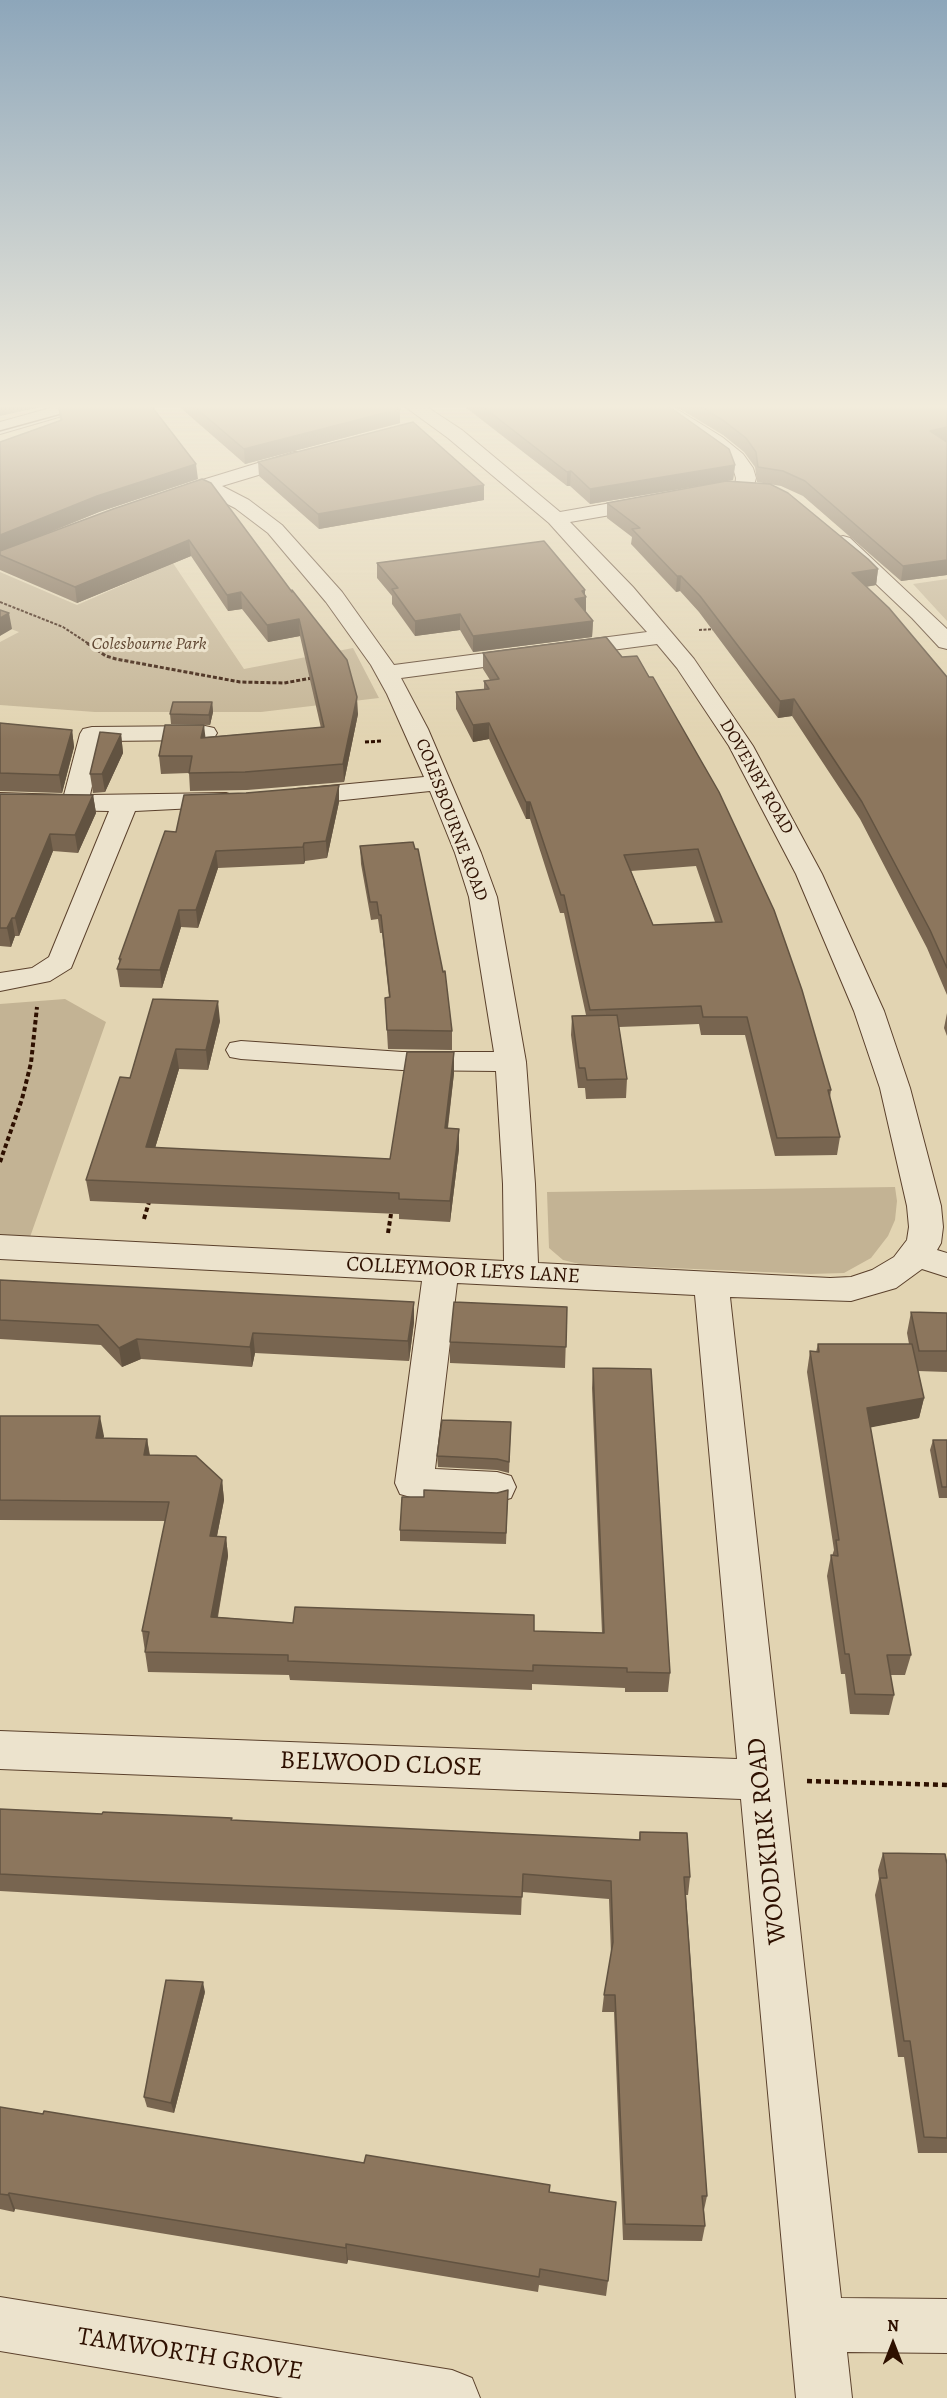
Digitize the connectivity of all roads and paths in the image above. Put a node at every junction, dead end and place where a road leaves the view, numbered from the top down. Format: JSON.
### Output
{"nodes":[{"id":1,"x":256,"y":515,"type":"edge"},
{"id":2,"x":551,"y":515,"type":"edge"},
{"id":3,"x":578,"y":515,"type":"edge"},
{"id":4,"x":556,"y":519,"type":"junction"},
{"id":5,"x":830,"y":531,"type":"edge"},
{"id":6,"x":0,"y":602,"type":"edge"},
{"id":7,"x":717,"y":629,"type":"edge"},
{"id":8,"x":661,"y":634,"type":"junction"},
{"id":9,"x":947,"y":642,"type":"edge"},
{"id":10,"x":385,"y":669,"type":"junction"},
{"id":11,"x":204,"y":732,"type":"edge"},
{"id":12,"x":439,"y":783,"type":"junction"},
{"id":13,"x":0,"y":801,"type":"edge"},
{"id":14,"x":75,"y":803,"type":"junction"},
{"id":15,"x":125,"y":804,"type":"junction"},
{"id":16,"x":28,"y":978,"type":"junction"},
{"id":17,"x":0,"y":982,"type":"edge"},
{"id":18,"x":241,"y":1050,"type":"dead end"},
{"id":19,"x":511,"y":1062,"type":"junction"},
{"id":20,"x":0,"y":1162,"type":"edge"},
{"id":21,"x":0,"y":1247,"type":"edge"},
{"id":22,"x":932,"y":1260,"type":"edge"},
{"id":23,"x":441,"y":1270,"type":"junction"},
{"id":24,"x":521,"y":1274,"type":"junction"},
{"id":25,"x":711,"y":1284,"type":"junction"},
{"id":26,"x":496,"y":1487,"type":"dead end"},
{"id":27,"x":0,"y":1750,"type":"edge"},
{"id":28,"x":761,"y":1780,"type":"junction"},
{"id":29,"x":947,"y":1785,"type":"edge"},
{"id":30,"x":0,"y":2324,"type":"edge"},
{"id":31,"x":817,"y":2325,"type":"junction"},
{"id":32,"x":947,"y":2326,"type":"edge"},
{"id":33,"x":452,"y":2398,"type":"edge"},
{"id":34,"x":824,"y":2398,"type":"edge"}],
"edges":[{"from":1,"to":10,"type":"street","name":"COLESBOURNE ROAD"},
{"from":2,"to":4,"type":"street","name":"DOVENBY ROAD"},
{"from":3,"to":4,"type":"street"},
{"from":4,"to":8,"type":"street","name":"DOVENBY ROAD"},
{"from":5,"to":9,"type":"street"},
{"from":6,"to":10,"type":"path"},
{"from":7,"to":8,"type":"path"},
{"from":8,"to":10,"type":"street"},
{"from":8,"to":22,"type":"street","name":"DOVENBY ROAD"},
{"from":10,"to":12,"type":"street","name":"COLESBOURNE ROAD"},
{"from":11,"to":14,"type":"street"},
{"from":12,"to":15,"type":"street"},
{"from":12,"to":19,"type":"street","name":"COLESBOURNE ROAD"},
{"from":13,"to":14,"type":"street"},
{"from":14,"to":15,"type":"street"},
{"from":15,"to":16,"type":"street"},
{"from":16,"to":17,"type":"street"},
{"from":16,"to":20,"type":"path"},
{"from":18,"to":19,"type":"street"},
{"from":19,"to":24,"type":"street","name":"COLESBOURNE ROAD"},
{"from":21,"to":23,"type":"street","name":"COLLEYMOOR LEYS LANE"},
{"from":22,"to":25,"type":"street","name":"COLLEYMOOR LEYS LANE"},
{"from":23,"to":24,"type":"street","name":"COLLEYMOOR LEYS LANE"},
{"from":23,"to":26,"type":"street"},
{"from":24,"to":25,"type":"street","name":"COLLEYMOOR LEYS LANE"},
{"from":25,"to":28,"type":"street","name":"WOODKIRK ROAD"},
{"from":27,"to":28,"type":"street","name":"BELWOOD CLOSE"},
{"from":28,"to":29,"type":"path"},
{"from":28,"to":31,"type":"street","name":"WOODKIRK ROAD"},
{"from":30,"to":33,"type":"street","name":"TAMWORTH GROVE"},
{"from":31,"to":32,"type":"street"},
{"from":31,"to":34,"type":"street","name":"WOODKIRK ROAD"}]}
